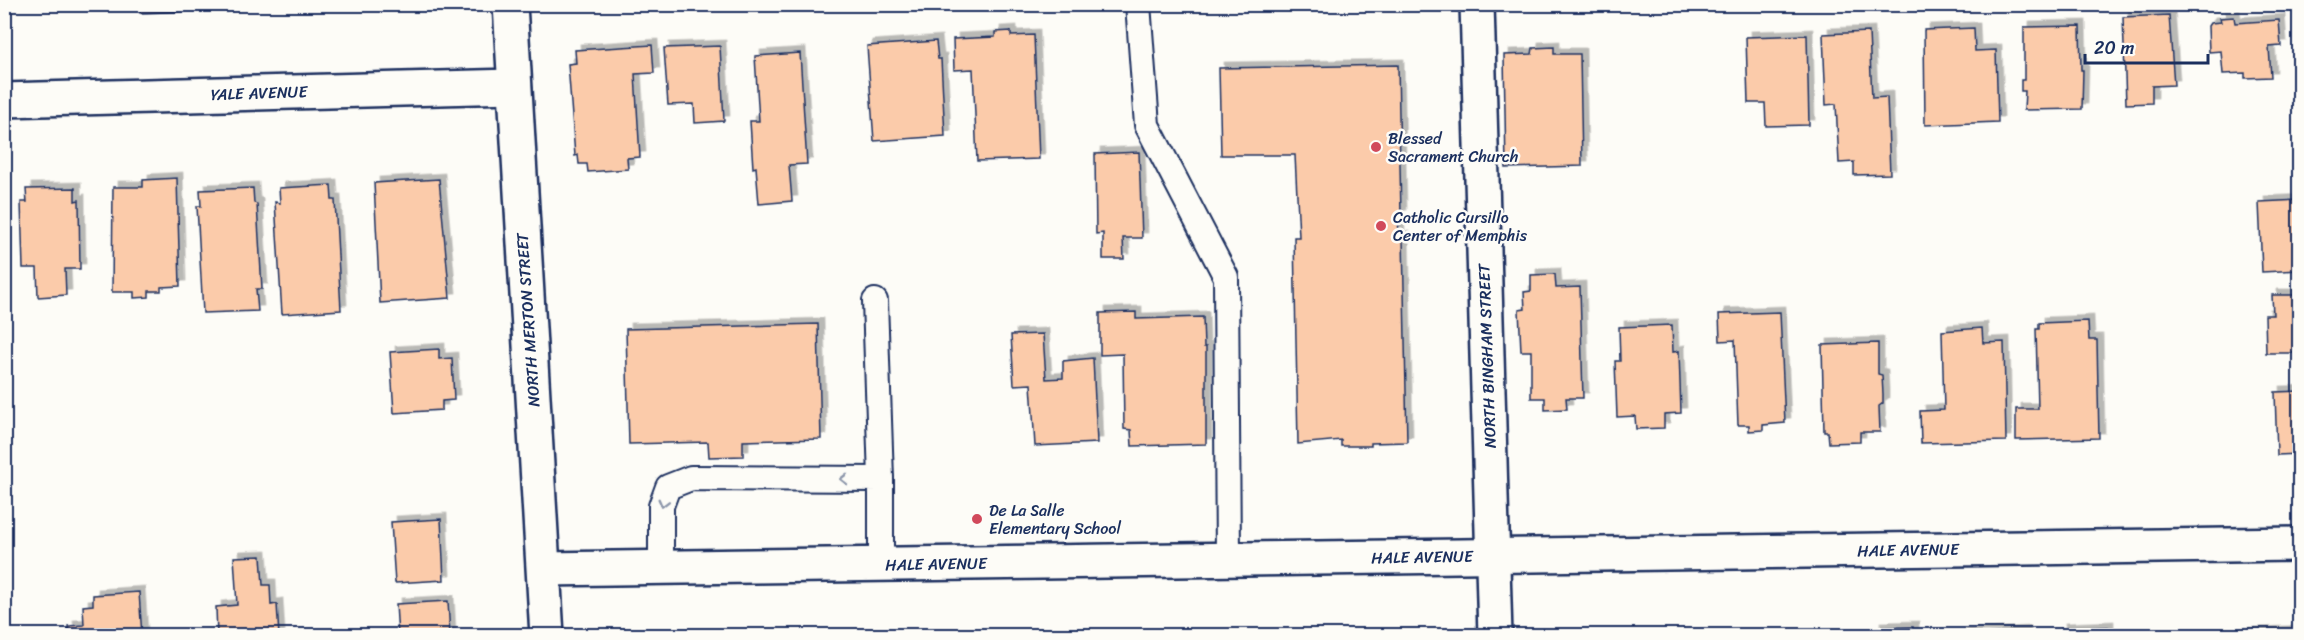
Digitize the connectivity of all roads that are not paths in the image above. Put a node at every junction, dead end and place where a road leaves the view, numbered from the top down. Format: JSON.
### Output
{"nodes":[{"id":1,"x":510,"y":4,"type":"edge"},
{"id":2,"x":1138,"y":4,"type":"edge"},
{"id":3,"x":1477,"y":4,"type":"edge"},
{"id":4,"x":513,"y":86,"type":"junction"},
{"id":5,"x":4,"y":100,"type":"edge"},
{"id":6,"x":875,"y":301,"type":"dead end"},
{"id":7,"x":880,"y":479,"type":"junction"},
{"id":8,"x":2300,"y":544,"type":"edge"},
{"id":9,"x":1493,"y":556,"type":"junction"},
{"id":10,"x":1228,"y":559,"type":"junction"},
{"id":11,"x":881,"y":564,"type":"junction"},
{"id":12,"x":661,"y":567,"type":"junction"},
{"id":13,"x":544,"y":569,"type":"junction"},
{"id":14,"x":547,"y":636,"type":"edge"},
{"id":15,"x":1495,"y":636,"type":"edge"}],
"edges":[{"from":1,"to":4,"type":"street","name":"NORTH MERTON STREET"},
{"from":2,"to":10,"type":"lane"},
{"from":3,"to":9,"type":"street","name":"NORTH BINGHAM STREET"},
{"from":4,"to":5,"type":"street","name":"YALE AVENUE"},
{"from":4,"to":13,"type":"street","name":"NORTH MERTON STREET"},
{"from":6,"to":7,"type":"lane"},
{"from":7,"to":11,"type":"lane"},
{"from":7,"to":12,"type":"lane","one_way":true},
{"from":8,"to":9,"type":"street","name":"HALE AVENUE"},
{"from":9,"to":10,"type":"street","name":"HALE AVENUE"},
{"from":9,"to":15,"type":"street","name":"NORTH BINGHAM STREET"},
{"from":10,"to":11,"type":"street","name":"HALE AVENUE"},
{"from":11,"to":12,"type":"street","name":"HALE AVENUE"},
{"from":12,"to":13,"type":"street","name":"HALE AVENUE"},
{"from":13,"to":14,"type":"street","name":"NORTH MERTON STREET"}]}
